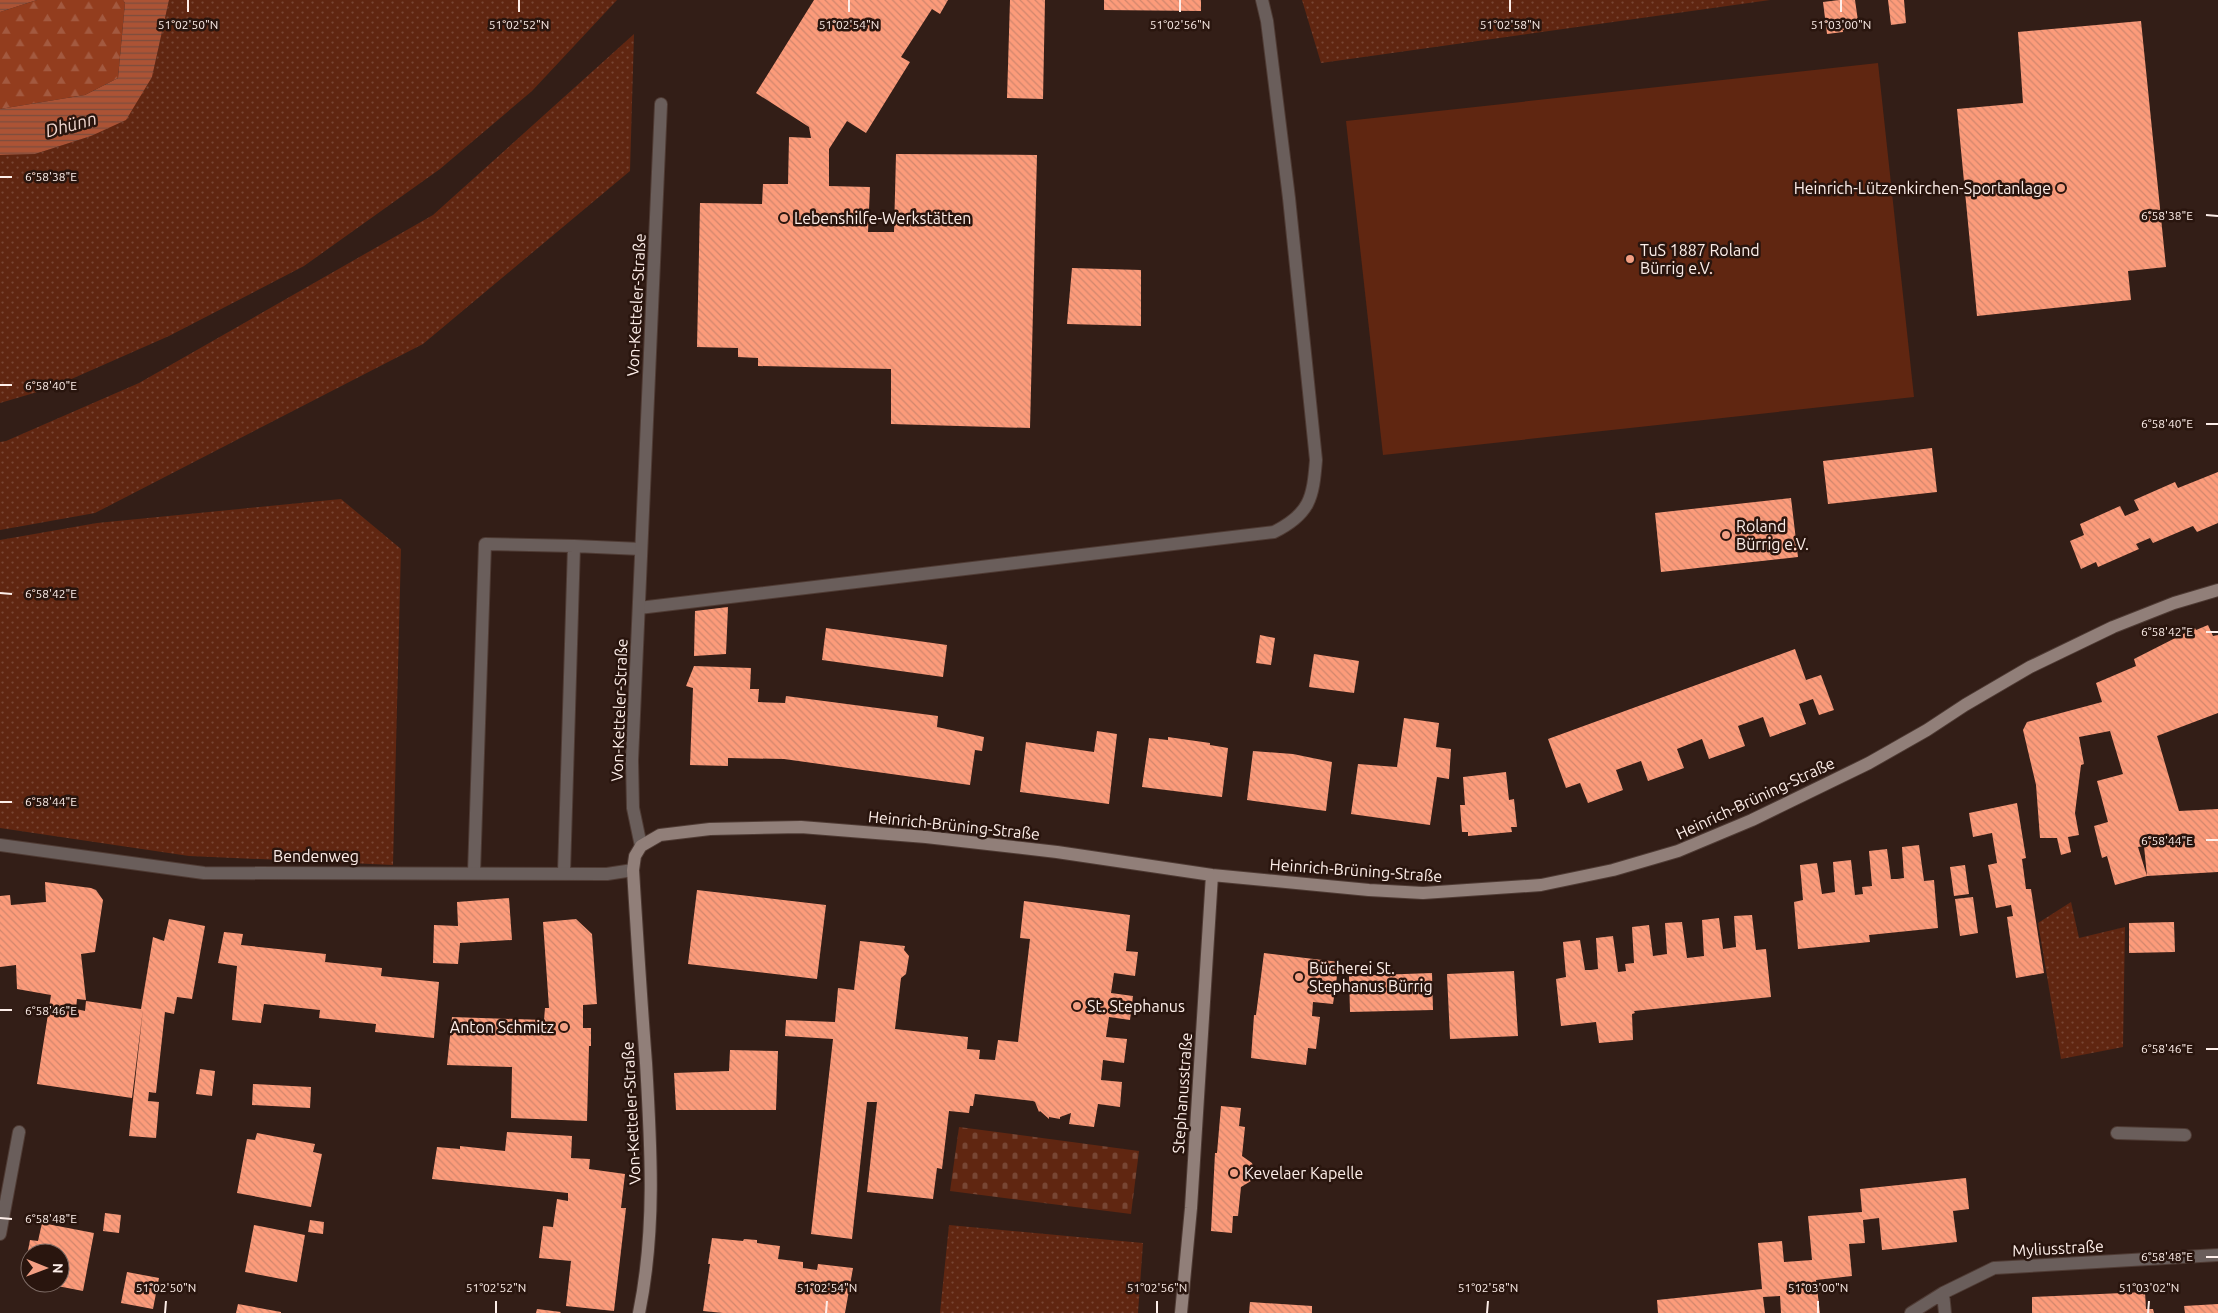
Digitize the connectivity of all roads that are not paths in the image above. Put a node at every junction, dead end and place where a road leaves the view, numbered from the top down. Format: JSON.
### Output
{"nodes":[{"id":1,"x":1262,"y":0,"type":"edge"},
{"id":2,"x":661,"y":104,"type":"dead end"},
{"id":3,"x":574,"y":546,"type":"junction"},
{"id":4,"x":642,"y":549,"type":"junction"},
{"id":5,"x":2218,"y":590,"type":"edge"},
{"id":6,"x":639,"y":608,"type":"junction"},
{"id":7,"x":0,"y":845,"type":"edge"},
{"id":8,"x":641,"y":846,"type":"junction"},
{"id":9,"x":634,"y":870,"type":"junction"},
{"id":10,"x":474,"y":873,"type":"junction"},
{"id":11,"x":564,"y":873,"type":"junction"},
{"id":12,"x":1212,"y":876,"type":"junction"},
{"id":13,"x":19,"y":1132,"type":"dead end"},
{"id":14,"x":2117,"y":1133,"type":"dead end"},
{"id":15,"x":2185,"y":1135,"type":"dead end"},
{"id":16,"x":0,"y":1234,"type":"edge"},
{"id":17,"x":2218,"y":1255,"type":"edge"},
{"id":18,"x":1943,"y":1293,"type":"junction"},
{"id":19,"x":639,"y":1313,"type":"edge"},
{"id":20,"x":1181,"y":1313,"type":"edge"},
{"id":21,"x":1911,"y":1313,"type":"edge"},
{"id":22,"x":1944,"y":1313,"type":"edge"}],
"edges":[{"from":1,"to":6,"type":"street"},
{"from":2,"to":4,"type":"street","name":"Von-Ketteler-Straße"},
{"from":3,"to":4,"type":"street"},
{"from":3,"to":10,"type":"street"},
{"from":3,"to":11,"type":"street"},
{"from":4,"to":6,"type":"street","name":"Von-Ketteler-Straße"},
{"from":5,"to":12,"type":"street","name":"Heinrich-Brüning-Straße"},
{"from":6,"to":8,"type":"street","name":"Von-Ketteler-Straße"},
{"from":7,"to":10,"type":"street","name":"Bendenweg"},
{"from":8,"to":9,"type":"street","name":"Von-Ketteler-Straße"},
{"from":8,"to":12,"type":"street","name":"Heinrich-Brüning-Straße"},
{"from":9,"to":11,"type":"street","name":"Bendenweg"},
{"from":9,"to":19,"type":"street","name":"Von-Ketteler-Straße"},
{"from":10,"to":11,"type":"street","name":"Bendenweg"},
{"from":12,"to":20,"type":"street","name":"Stephanusstraße"},
{"from":13,"to":16,"type":"street"},
{"from":14,"to":15,"type":"street"},
{"from":17,"to":18,"type":"street","name":"Myliusstraße"},
{"from":18,"to":21,"type":"street","name":"Myliusstraße"},
{"from":18,"to":22,"type":"street"}]}
